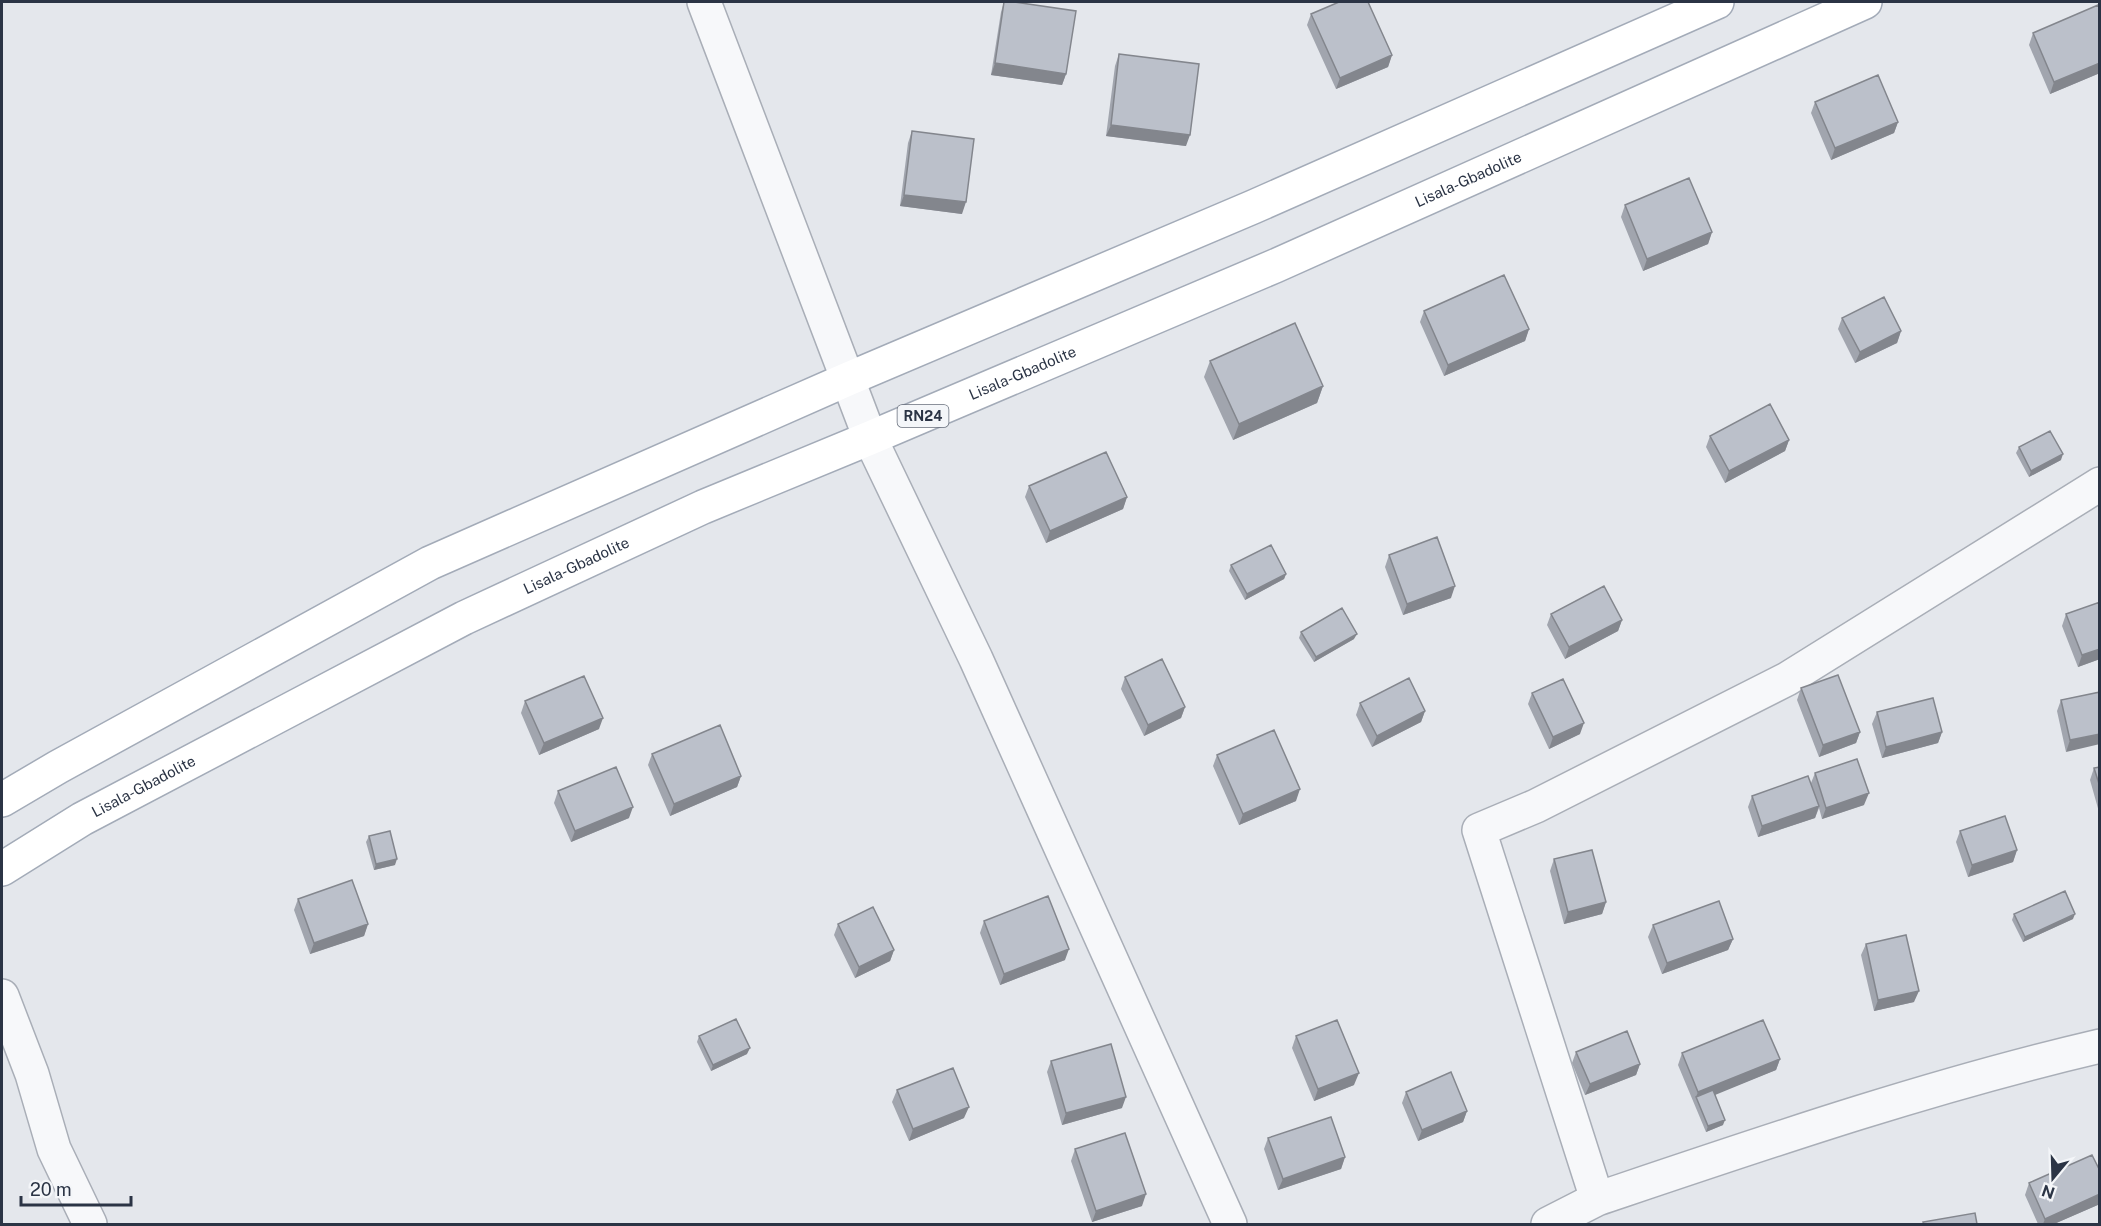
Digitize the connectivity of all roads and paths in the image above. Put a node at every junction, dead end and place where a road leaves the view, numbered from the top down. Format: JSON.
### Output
{"nodes":[{"id":1,"x":704,"y":2,"type":"edge"},
{"id":2,"x":1717,"y":2,"type":"edge"},
{"id":3,"x":1865,"y":2,"type":"edge"},
{"id":4,"x":848,"y":379,"type":"junction"},
{"id":5,"x":870,"y":438,"type":"junction"},
{"id":6,"x":2100,"y":484,"type":"edge"},
{"id":7,"x":2,"y":800,"type":"edge"},
{"id":8,"x":2,"y":869,"type":"edge"},
{"id":9,"x":2,"y":996,"type":"edge"},
{"id":10,"x":2100,"y":1046,"type":"edge"},
{"id":11,"x":1597,"y":1199,"type":"junction"},
{"id":12,"x":90,"y":1224,"type":"edge"},
{"id":13,"x":1230,"y":1224,"type":"edge"},
{"id":14,"x":1548,"y":1224,"type":"edge"}],
"edges":[{"from":1,"to":4,"type":"street"},
{"from":2,"to":4,"type":"main road"},
{"from":3,"to":5,"type":"main road","name":"Lisala-Gbadolite","number":"RN24"},
{"from":4,"to":5,"type":"street"},
{"from":4,"to":7,"type":"main road"},
{"from":5,"to":8,"type":"main road","name":"Lisala-Gbadolite","number":"RN24"},
{"from":5,"to":13,"type":"street"},
{"from":6,"to":11,"type":"street"},
{"from":9,"to":12,"type":"street"},
{"from":10,"to":11,"type":"street"},
{"from":11,"to":14,"type":"street"}]}
